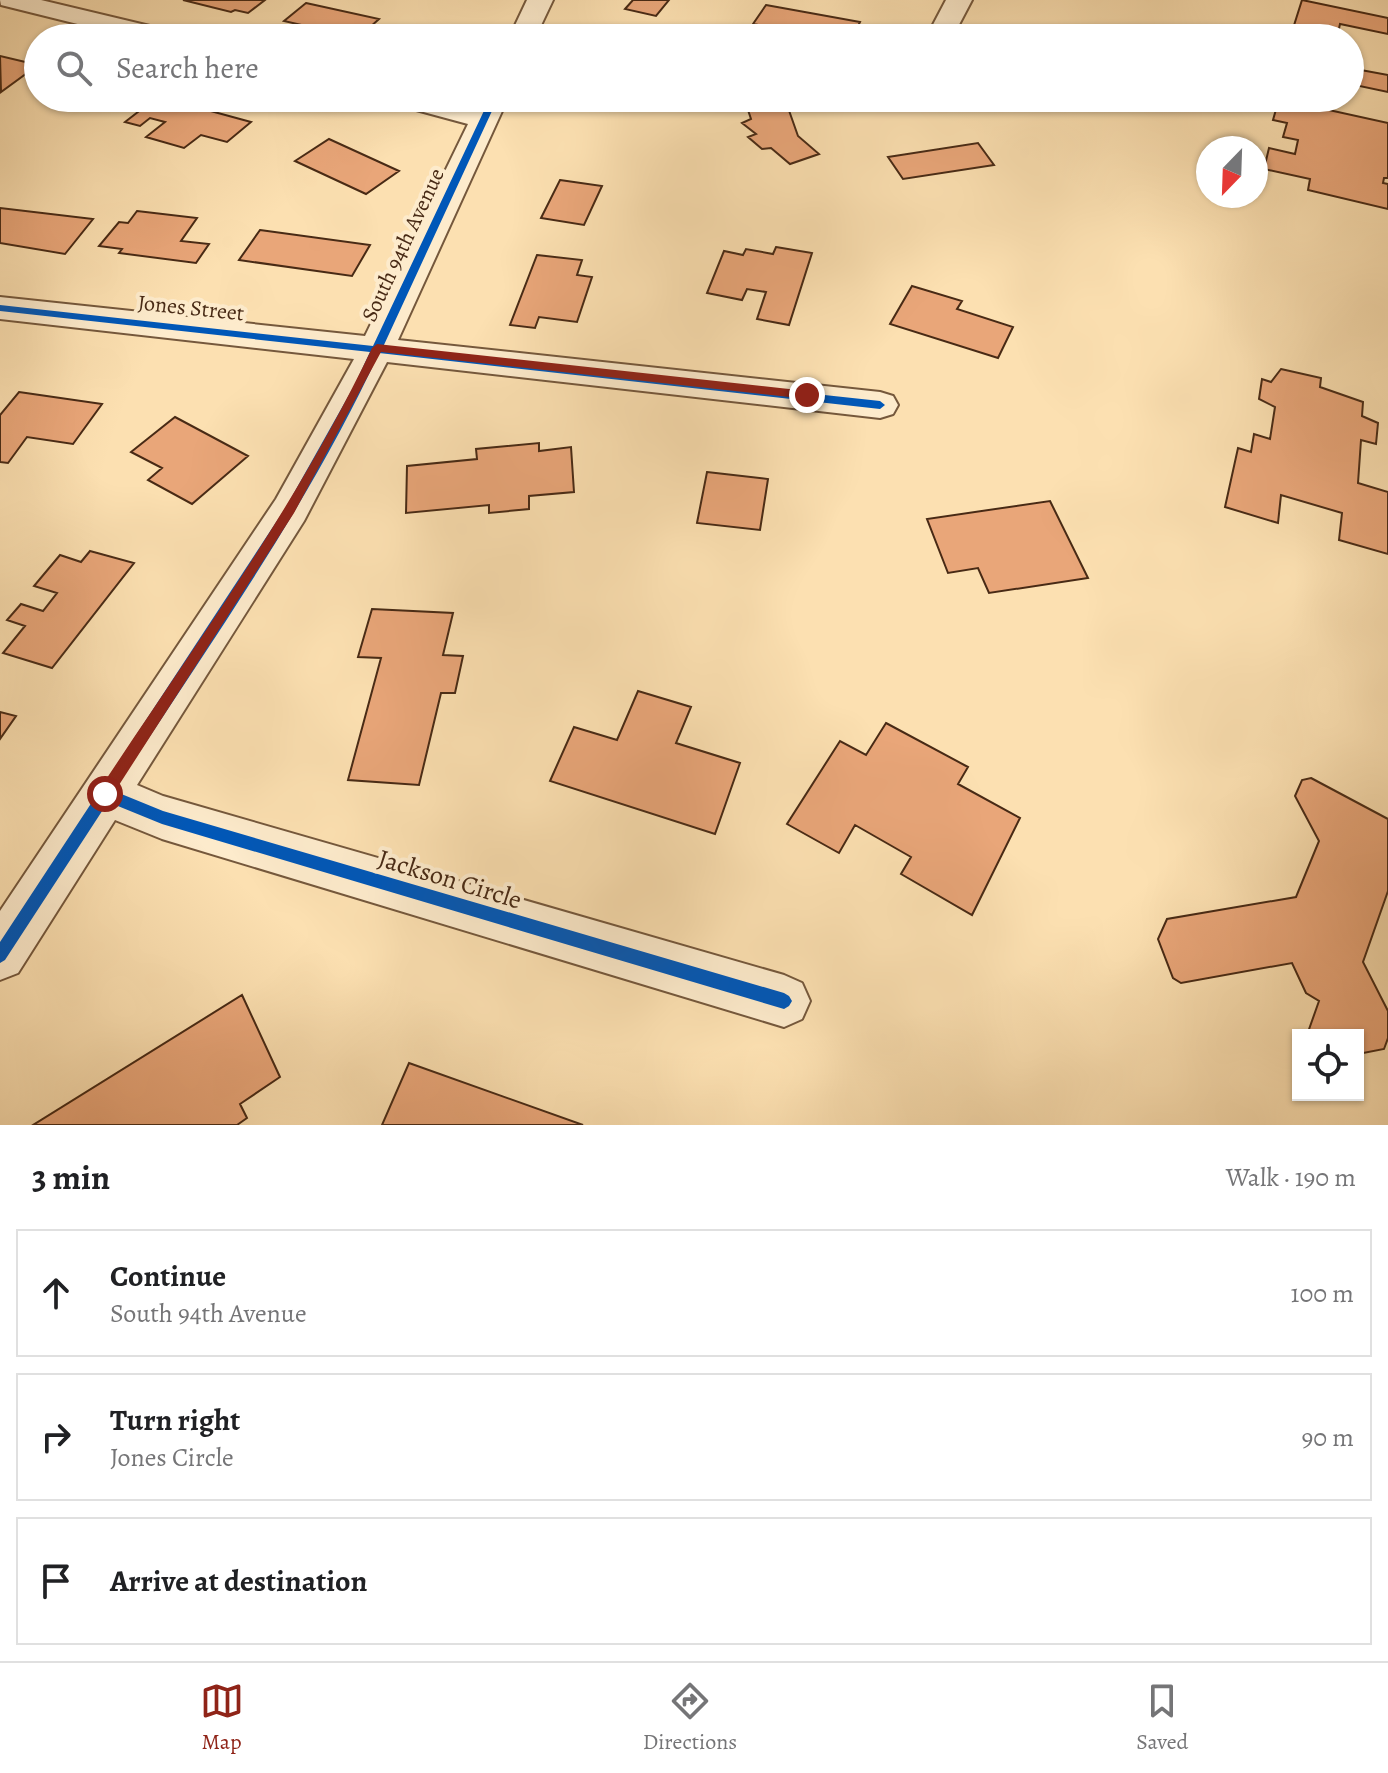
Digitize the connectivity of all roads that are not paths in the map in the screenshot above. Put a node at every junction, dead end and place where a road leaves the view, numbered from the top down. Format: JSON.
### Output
{"nodes":[{"id":1,"x":10,"y":0,"type":"edge"},
{"id":2,"x":540,"y":0,"type":"edge"},
{"id":3,"x":951,"y":1,"type":"edge"},
{"id":4,"x":109,"y":24,"type":"edge"},
{"id":5,"x":529,"y":24,"type":"edge"},
{"id":6,"x":944,"y":24,"type":"edge"},
{"id":7,"x":488,"y":112,"type":"edge"},
{"id":8,"x":0,"y":308,"type":"edge"},
{"id":9,"x":377,"y":348,"type":"junction"},
{"id":10,"x":880,"y":405,"type":"dead end"},
{"id":11,"x":105,"y":794,"type":"junction"},
{"id":12,"x":0,"y":955,"type":"edge"},
{"id":13,"x":784,"y":1001,"type":"dead end"}],
"edges":[{"from":1,"to":4,"type":"street"},
{"from":2,"to":5,"type":"street"},
{"from":3,"to":6,"type":"street"},
{"from":7,"to":9,"type":"street","name":"South 94th Avenue"},
{"from":8,"to":9,"type":"street","name":"Jones Street"},
{"from":9,"to":10,"type":"street","name":"Jones Street"},
{"from":9,"to":11,"type":"street","name":"South 94th Avenue"},
{"from":11,"to":12,"type":"street","name":"South 94th Avenue"},
{"from":11,"to":13,"type":"street","name":"Jackson Circle"}]}
